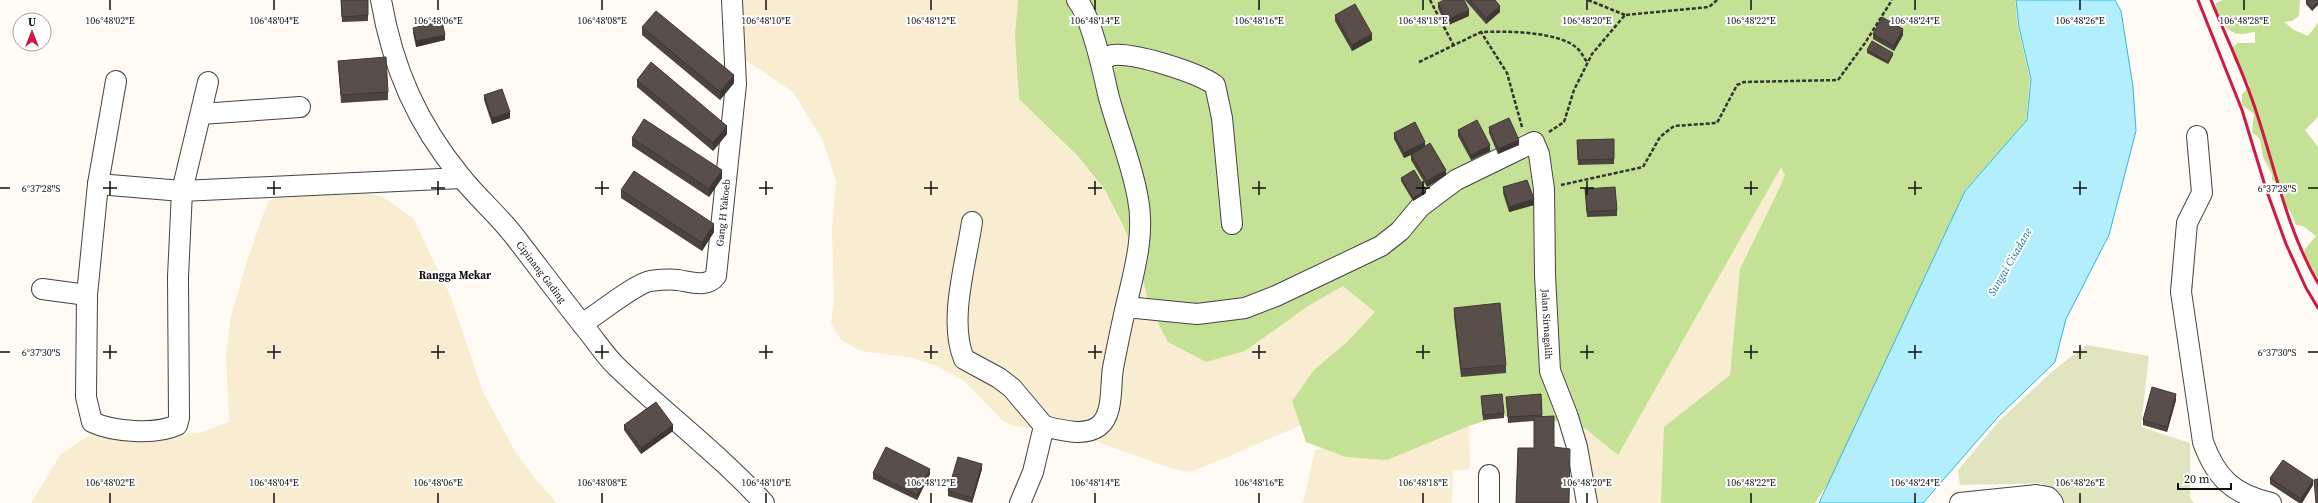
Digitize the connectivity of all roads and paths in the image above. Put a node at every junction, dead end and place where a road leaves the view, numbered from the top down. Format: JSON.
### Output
{"nodes":[{"id":1,"x":381,"y":0,"type":"edge"},
{"id":2,"x":732,"y":0,"type":"edge"},
{"id":3,"x":1077,"y":0,"type":"edge"},
{"id":4,"x":1430,"y":0,"type":"edge"},
{"id":5,"x":1588,"y":0,"type":"edge"},
{"id":6,"x":1717,"y":0,"type":"edge"},
{"id":7,"x":1892,"y":0,"type":"edge"},
{"id":8,"x":1625,"y":15,"type":"junction"},
{"id":9,"x":1481,"y":32,"type":"junction"},
{"id":10,"x":1454,"y":46,"type":"junction"},
{"id":11,"x":1101,"y":60,"type":"junction"},
{"id":12,"x":1419,"y":62,"type":"dead end"},
{"id":13,"x":1587,"y":63,"type":"junction"},
{"id":14,"x":116,"y":81,"type":"dead end"},
{"id":15,"x":208,"y":82,"type":"dead end"},
{"id":16,"x":300,"y":107,"type":"dead end"},
{"id":17,"x":201,"y":114,"type":"junction"},
{"id":18,"x":2197,"y":136,"type":"dead end"},
{"id":19,"x":1530,"y":144,"type":"junction"},
{"id":20,"x":462,"y":178,"type":"junction"},
{"id":21,"x":98,"y":184,"type":"junction"},
{"id":22,"x":1544,"y":189,"type":"junction"},
{"id":23,"x":182,"y":190,"type":"junction"},
{"id":24,"x":972,"y":222,"type":"dead end"},
{"id":25,"x":1232,"y":224,"type":"dead end"},
{"id":26,"x":42,"y":289,"type":"dead end"},
{"id":27,"x":88,"y":294,"type":"junction"},
{"id":28,"x":1126,"y":307,"type":"junction"},
{"id":29,"x":582,"y":324,"type":"junction"},
{"id":30,"x":1044,"y":426,"type":"junction"},
{"id":31,"x":1489,"y":475,"type":"dead end"},
{"id":32,"x":764,"y":503,"type":"edge"},
{"id":33,"x":1020,"y":503,"type":"edge"},
{"id":34,"x":1489,"y":503,"type":"edge"},
{"id":35,"x":1587,"y":503,"type":"edge"},
{"id":36,"x":1960,"y":503,"type":"edge"},
{"id":37,"x":2053,"y":503,"type":"edge"},
{"id":38,"x":2271,"y":503,"type":"edge"}],
"edges":[{"from":1,"to":20,"type":"street","name":"Cipinang Gading"},
{"from":2,"to":29,"type":"street","name":"Gang H Yakoeb"},
{"from":3,"to":11,"type":"street"},
{"from":4,"to":10,"type":"path"},
{"from":5,"to":8,"type":"path"},
{"from":6,"to":8,"type":"path"},
{"from":7,"to":22,"type":"path"},
{"from":8,"to":13,"type":"path"},
{"from":9,"to":10,"type":"path"},
{"from":9,"to":13,"type":"path"},
{"from":9,"to":19,"type":"path"},
{"from":10,"to":12,"type":"path"},
{"from":11,"to":25,"type":"street"},
{"from":11,"to":28,"type":"street"},
{"from":13,"to":19,"type":"path"},
{"from":14,"to":21,"type":"street"},
{"from":15,"to":17,"type":"street"},
{"from":16,"to":17,"type":"street"},
{"from":17,"to":23,"type":"street"},
{"from":18,"to":38,"type":"street"},
{"from":19,"to":22,"type":"street","name":"Jalan Sirnagalih"},
{"from":19,"to":28,"type":"street"},
{"from":20,"to":23,"type":"street"},
{"from":20,"to":29,"type":"street","name":"Cipinang Gading"},
{"from":21,"to":23,"type":"street"},
{"from":21,"to":27,"type":"street"},
{"from":22,"to":35,"type":"street","name":"Jalan Sirnagalih"},
{"from":23,"to":27,"type":"street"},
{"from":24,"to":30,"type":"street"},
{"from":26,"to":27,"type":"street"},
{"from":28,"to":30,"type":"street"},
{"from":29,"to":32,"type":"street","name":"Cipinang Gading"},
{"from":30,"to":33,"type":"street"},
{"from":31,"to":34,"type":"street"},
{"from":36,"to":37,"type":"street"}]}
